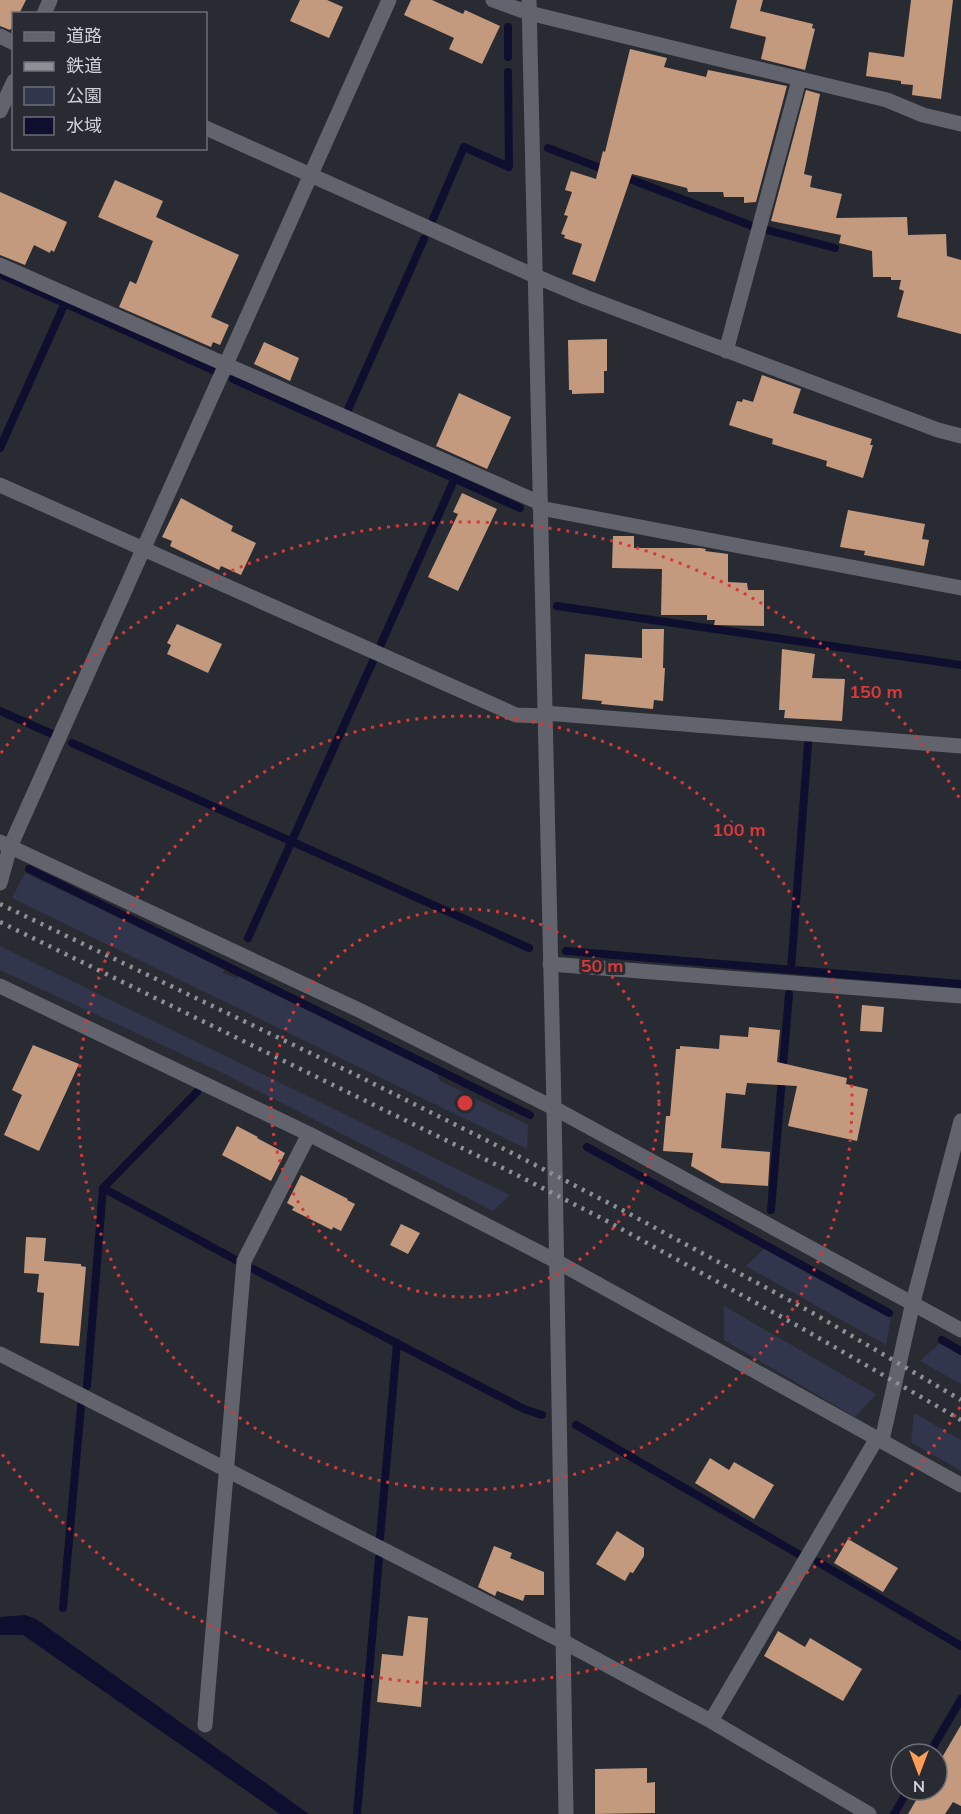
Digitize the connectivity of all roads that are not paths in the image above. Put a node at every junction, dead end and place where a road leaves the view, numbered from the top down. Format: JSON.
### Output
{"nodes":[{"id":1,"x":389,"y":0,"type":"edge"},
{"id":2,"x":493,"y":0,"type":"edge"},
{"id":3,"x":529,"y":7,"type":"edge"},
{"id":4,"x":799,"y":80,"type":"junction"},
{"id":5,"x":12,"y":85,"type":"edge"},
{"id":6,"x":0,"y":111,"type":"edge"},
{"id":7,"x":961,"y":124,"type":"edge"},
{"id":8,"x":207,"y":128,"type":"edge"},
{"id":9,"x":310,"y":175,"type":"junction"},
{"id":10,"x":0,"y":264,"type":"edge"},
{"id":11,"x":535,"y":276,"type":"junction"},
{"id":12,"x":726,"y":351,"type":"junction"},
{"id":13,"x":226,"y":364,"type":"junction"},
{"id":14,"x":961,"y":436,"type":"edge"},
{"id":15,"x":0,"y":485,"type":"edge"},
{"id":16,"x":540,"y":505,"type":"junction"},
{"id":17,"x":143,"y":549,"type":"junction"},
{"id":18,"x":961,"y":588,"type":"edge"},
{"id":19,"x":544,"y":714,"type":"junction"},
{"id":20,"x":961,"y":746,"type":"edge"},
{"id":21,"x":5,"y":845,"type":"edge"},
{"id":22,"x":0,"y":883,"type":"edge"},
{"id":23,"x":550,"y":964,"type":"junction"},
{"id":24,"x":0,"y":986,"type":"edge"},
{"id":25,"x":961,"y":996,"type":"edge"},
{"id":26,"x":554,"y":1108,"type":"junction"},
{"id":27,"x":961,"y":1121,"type":"edge"},
{"id":28,"x":309,"y":1134,"type":"junction"},
{"id":29,"x":556,"y":1261,"type":"junction"},
{"id":30,"x":913,"y":1302,"type":"junction"},
{"id":31,"x":961,"y":1330,"type":"edge"},
{"id":32,"x":0,"y":1354,"type":"edge"},
{"id":33,"x":880,"y":1439,"type":"junction"},
{"id":34,"x":227,"y":1470,"type":"junction"},
{"id":35,"x":961,"y":1485,"type":"edge"},
{"id":36,"x":564,"y":1642,"type":"junction"},
{"id":37,"x":711,"y":1721,"type":"junction"},
{"id":38,"x":205,"y":1725,"type":"dead end"},
{"id":39,"x":566,"y":1814,"type":"edge"},
{"id":40,"x":869,"y":1814,"type":"edge"}],
"edges":[{"from":1,"to":9,"type":"street"},
{"from":2,"to":3,"type":"street"},
{"from":3,"to":4,"type":"street"},
{"from":3,"to":11,"type":"street"},
{"from":4,"to":7,"type":"street"},
{"from":4,"to":12,"type":"street"},
{"from":5,"to":6,"type":"street"},
{"from":8,"to":9,"type":"street"},
{"from":9,"to":11,"type":"street"},
{"from":9,"to":13,"type":"street"},
{"from":10,"to":13,"type":"street"},
{"from":11,"to":12,"type":"street"},
{"from":11,"to":16,"type":"street"},
{"from":12,"to":14,"type":"street"},
{"from":13,"to":16,"type":"street"},
{"from":13,"to":17,"type":"street"},
{"from":15,"to":17,"type":"street"},
{"from":16,"to":18,"type":"street"},
{"from":16,"to":19,"type":"street"},
{"from":17,"to":19,"type":"street"},
{"from":17,"to":21,"type":"street"},
{"from":19,"to":20,"type":"street"},
{"from":19,"to":23,"type":"street"},
{"from":21,"to":22,"type":"street"},
{"from":21,"to":26,"type":"street"},
{"from":23,"to":25,"type":"street"},
{"from":23,"to":26,"type":"street"},
{"from":24,"to":28,"type":"street"},
{"from":26,"to":29,"type":"street"},
{"from":26,"to":30,"type":"street"},
{"from":27,"to":30,"type":"street"},
{"from":28,"to":29,"type":"street"},
{"from":28,"to":34,"type":"street"},
{"from":29,"to":33,"type":"street"},
{"from":29,"to":36,"type":"street"},
{"from":30,"to":31,"type":"street"},
{"from":30,"to":33,"type":"street"},
{"from":32,"to":34,"type":"street"},
{"from":33,"to":35,"type":"street"},
{"from":33,"to":37,"type":"street"},
{"from":34,"to":36,"type":"street"},
{"from":34,"to":38,"type":"street"},
{"from":36,"to":37,"type":"street"},
{"from":36,"to":39,"type":"street"},
{"from":37,"to":40,"type":"street"}]}
